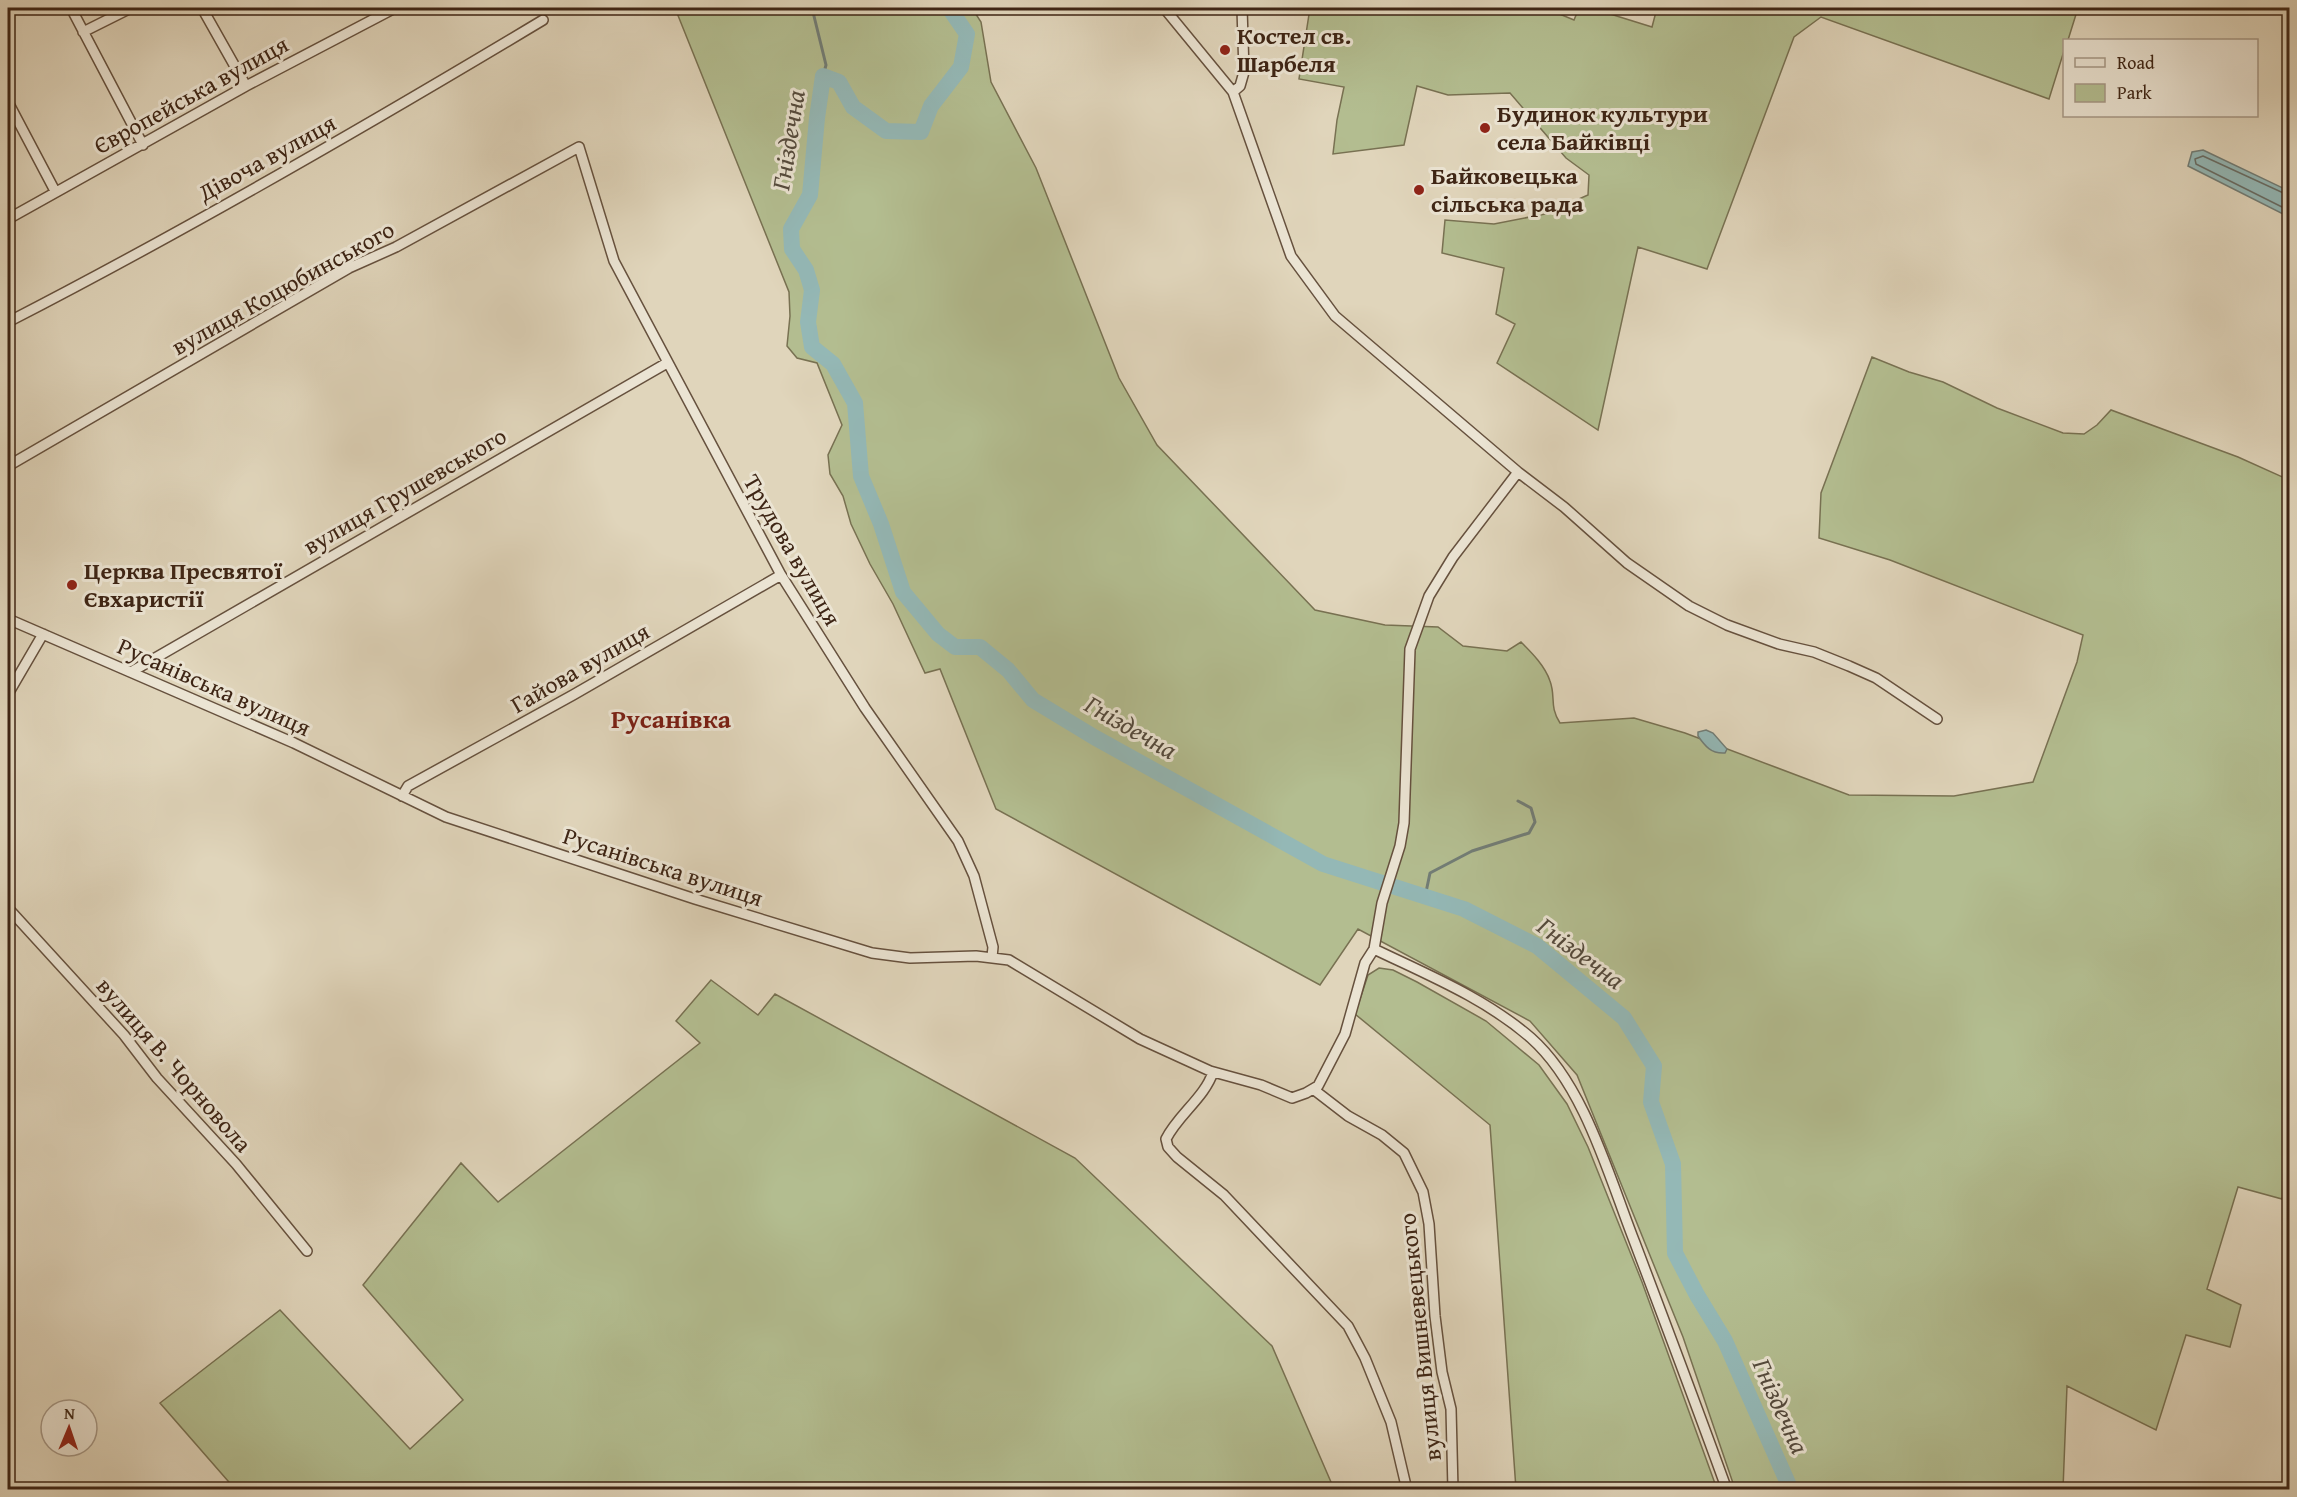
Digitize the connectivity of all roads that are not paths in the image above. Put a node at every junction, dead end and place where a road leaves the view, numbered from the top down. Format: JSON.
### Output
{"nodes":[{"id":1,"x":71,"y":8,"type":"edge"},
{"id":2,"x":131,"y":8,"type":"edge"},
{"id":3,"x":202,"y":8,"type":"edge"},
{"id":4,"x":395,"y":8,"type":"edge"},
{"id":5,"x":1164,"y":8,"type":"edge"},
{"id":6,"x":1242,"y":8,"type":"edge"},
{"id":7,"x":543,"y":20,"type":"dead end"},
{"id":8,"x":83,"y":32,"type":"junction"},
{"id":9,"x":246,"y":86,"type":"junction"},
{"id":10,"x":1233,"y":92,"type":"junction"},
{"id":11,"x":8,"y":102,"type":"edge"},
{"id":12,"x":143,"y":145,"type":"junction"},
{"id":13,"x":579,"y":147,"type":"joint"},
{"id":14,"x":55,"y":191,"type":"junction"},
{"id":15,"x":8,"y":219,"type":"edge"},
{"id":16,"x":8,"y":322,"type":"edge"},
{"id":17,"x":668,"y":363,"type":"junction"},
{"id":18,"x":8,"y":466,"type":"edge"},
{"id":19,"x":1518,"y":472,"type":"junction"},
{"id":20,"x":781,"y":575,"type":"junction"},
{"id":21,"x":8,"y":619,"type":"edge"},
{"id":22,"x":43,"y":634,"type":"junction"},
{"id":23,"x":131,"y":672,"type":"junction"},
{"id":24,"x":8,"y":694,"type":"edge"},
{"id":25,"x":1937,"y":719,"type":"dead end"},
{"id":26,"x":402,"y":796,"type":"junction"},
{"id":27,"x":8,"y":908,"type":"edge"},
{"id":28,"x":1374,"y":949,"type":"junction"},
{"id":29,"x":992,"y":957,"type":"junction"},
{"id":30,"x":1213,"y":1072,"type":"junction"},
{"id":31,"x":1313,"y":1089,"type":"junction"},
{"id":32,"x":308,"y":1251,"type":"dead end"},
{"id":33,"x":1407,"y":1490,"type":"edge"},
{"id":34,"x":1453,"y":1490,"type":"edge"},
{"id":35,"x":1727,"y":1490,"type":"edge"}],
"edges":[{"from":1,"to":8,"type":"street"},
{"from":2,"to":8,"type":"street"},
{"from":3,"to":9,"type":"street"},
{"from":4,"to":9,"type":"street","name":"Європейська вулиця"},
{"from":5,"to":10,"type":"street"},
{"from":6,"to":10,"type":"street"},
{"from":7,"to":16,"type":"street","name":"Дівоча вулиця"},
{"from":8,"to":12,"type":"street"},
{"from":9,"to":12,"type":"street","name":"Європейська вулиця"},
{"from":10,"to":19,"type":"street"},
{"from":11,"to":14,"type":"street"},
{"from":12,"to":14,"type":"street","name":"Європейська вулиця"},
{"from":13,"to":17,"type":"street","name":"Трудова вулиця"},
{"from":13,"to":18,"type":"street","name":"вулиця Коцюбинського"},
{"from":14,"to":15,"type":"street","name":"Європейська вулиця"},
{"from":17,"to":20,"type":"street","name":"Трудова вулиця"},
{"from":17,"to":23,"type":"street","name":"вулиця Грушевського"},
{"from":19,"to":25,"type":"street"},
{"from":19,"to":28,"type":"street"},
{"from":20,"to":26,"type":"street","name":"Гайова вулиця"},
{"from":20,"to":29,"type":"street","name":"Трудова вулиця"},
{"from":21,"to":22,"type":"street","name":"Русанівська вулиця"},
{"from":22,"to":23,"type":"street","name":"Русанівська вулиця"},
{"from":22,"to":24,"type":"street"},
{"from":23,"to":26,"type":"street","name":"Русанівська вулиця"},
{"from":26,"to":29,"type":"street","name":"Русанівська вулиця"},
{"from":27,"to":32,"type":"street","name":"вулиця В. Чорновола"},
{"from":28,"to":31,"type":"street"},
{"from":28,"to":35,"type":"street"},
{"from":29,"to":30,"type":"street","name":"Русанівська вулиця"},
{"from":30,"to":31,"type":"street","name":"Русанівська вулиця"},
{"from":30,"to":33,"type":"street"},
{"from":31,"to":34,"type":"street","name":"вулиця Вишневецького"}]}
